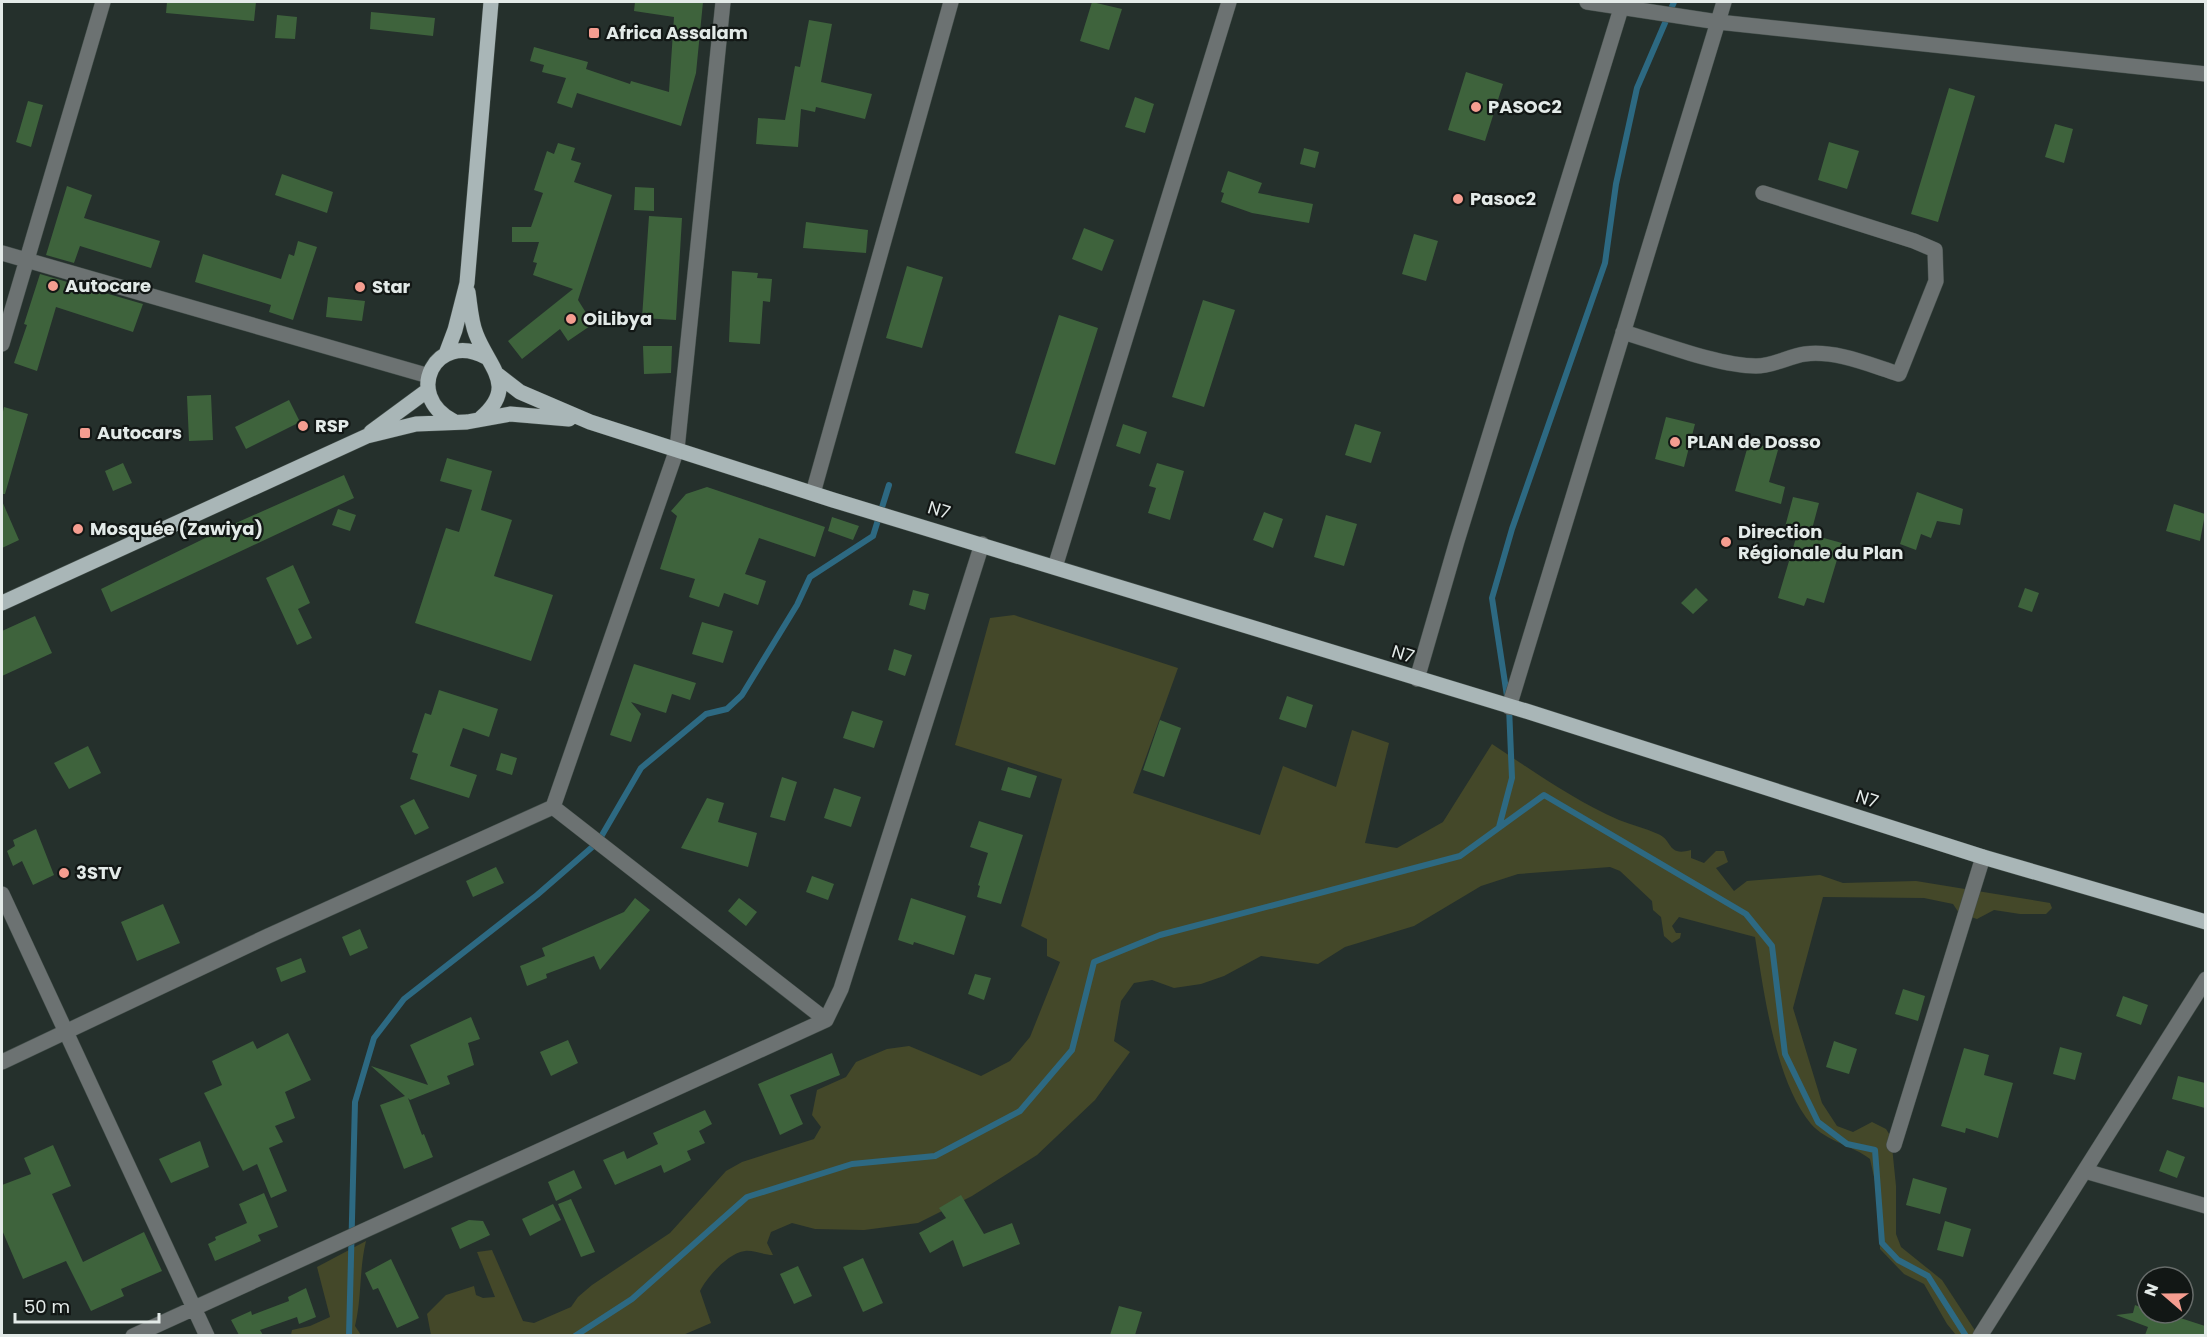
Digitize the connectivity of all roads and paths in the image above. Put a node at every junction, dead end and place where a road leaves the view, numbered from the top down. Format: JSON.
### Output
{"nodes":[{"id":1,"x":103,"y":2,"type":"edge"},
{"id":2,"x":491,"y":2,"type":"edge"},
{"id":3,"x":723,"y":2,"type":"edge"},
{"id":4,"x":951,"y":2,"type":"edge"},
{"id":5,"x":1229,"y":2,"type":"edge"},
{"id":6,"x":1587,"y":2,"type":"edge"},
{"id":7,"x":1724,"y":2,"type":"edge"},
{"id":8,"x":1623,"y":4,"type":"edge"},
{"id":9,"x":1718,"y":22,"type":"junction"},
{"id":10,"x":2205,"y":74,"type":"edge"},
{"id":11,"x":1763,"y":193,"type":"dead end"},
{"id":12,"x":2,"y":253,"type":"edge"},
{"id":13,"x":24,"y":260,"type":"junction"},
{"id":14,"x":467,"y":283,"type":"junction"},
{"id":15,"x":1623,"y":332,"type":"junction"},
{"id":16,"x":2,"y":344,"type":"edge"},
{"id":17,"x":446,"y":354,"type":"junction"},
{"id":18,"x":486,"y":357,"type":"junction"},
{"id":19,"x":498,"y":375,"type":"junction"},
{"id":20,"x":428,"y":383,"type":"junction"},
{"id":21,"x":481,"y":418,"type":"junction"},
{"id":22,"x":453,"y":421,"type":"junction"},
{"id":23,"x":590,"y":422,"type":"junction"},
{"id":24,"x":367,"y":436,"type":"junction"},
{"id":25,"x":677,"y":449,"type":"junction"},
{"id":26,"x":813,"y":493,"type":"junction"},
{"id":27,"x":981,"y":544,"type":"junction"},
{"id":28,"x":1055,"y":567,"type":"junction"},
{"id":29,"x":2,"y":603,"type":"edge"},
{"id":30,"x":1417,"y":679,"type":"junction"},
{"id":31,"x":1509,"y":707,"type":"junction"},
{"id":32,"x":553,"y":807,"type":"junction"},
{"id":33,"x":1983,"y":857,"type":"junction"},
{"id":34,"x":2,"y":894,"type":"edge"},
{"id":35,"x":2205,"y":922,"type":"edge"},
{"id":36,"x":2205,"y":979,"type":"edge"},
{"id":37,"x":826,"y":1020,"type":"junction"},
{"id":38,"x":65,"y":1031,"type":"junction"},
{"id":39,"x":2,"y":1062,"type":"edge"},
{"id":40,"x":1894,"y":1145,"type":"dead end"},
{"id":41,"x":2085,"y":1171,"type":"junction"},
{"id":42,"x":2205,"y":1206,"type":"edge"},
{"id":43,"x":194,"y":1308,"type":"junction"},
{"id":44,"x":133,"y":1335,"type":"edge"},
{"id":45,"x":207,"y":1335,"type":"edge"},
{"id":46,"x":1980,"y":1335,"type":"edge"}],
"edges":[{"from":1,"to":13,"type":"street"},
{"from":2,"to":14,"type":"main road"},
{"from":3,"to":25,"type":"street"},
{"from":4,"to":26,"type":"street"},
{"from":5,"to":28,"type":"street"},
{"from":6,"to":8,"type":"street"},
{"from":7,"to":9,"type":"street"},
{"from":8,"to":9,"type":"street"},
{"from":8,"to":30,"type":"street"},
{"from":9,"to":10,"type":"street"},
{"from":9,"to":15,"type":"street"},
{"from":11,"to":15,"type":"street"},
{"from":12,"to":13,"type":"street"},
{"from":13,"to":16,"type":"street"},
{"from":13,"to":20,"type":"street"},
{"from":14,"to":17,"type":"main road"},
{"from":14,"to":18,"type":"main road"},
{"from":15,"to":31,"type":"street"},
{"from":17,"to":18,"type":"main road"},
{"from":17,"to":20,"type":"main road"},
{"from":18,"to":19,"type":"main road"},
{"from":19,"to":21,"type":"main road"},
{"from":19,"to":23,"type":"main road"},
{"from":20,"to":22,"type":"main road"},
{"from":20,"to":24,"type":"main road"},
{"from":21,"to":22,"type":"main road"},
{"from":21,"to":23,"type":"main road"},
{"from":22,"to":24,"type":"main road"},
{"from":23,"to":25,"type":"main road","name":"N7"},
{"from":24,"to":29,"type":"main road"},
{"from":25,"to":26,"type":"main road","name":"N7"},
{"from":25,"to":32,"type":"street"},
{"from":26,"to":27,"type":"main road","name":"N7"},
{"from":27,"to":28,"type":"main road","name":"N7"},
{"from":27,"to":37,"type":"street"},
{"from":28,"to":30,"type":"main road","name":"N7"},
{"from":30,"to":31,"type":"main road","name":"N7"},
{"from":31,"to":33,"type":"main road","name":"N7"},
{"from":32,"to":37,"type":"street"},
{"from":32,"to":38,"type":"street"},
{"from":33,"to":35,"type":"main road","name":"N7"},
{"from":33,"to":40,"type":"street"},
{"from":34,"to":38,"type":"street"},
{"from":36,"to":41,"type":"street"},
{"from":37,"to":43,"type":"street"},
{"from":38,"to":39,"type":"street"},
{"from":38,"to":43,"type":"street"},
{"from":41,"to":42,"type":"street"},
{"from":41,"to":46,"type":"street"},
{"from":43,"to":44,"type":"street"},
{"from":43,"to":45,"type":"street"}]}
